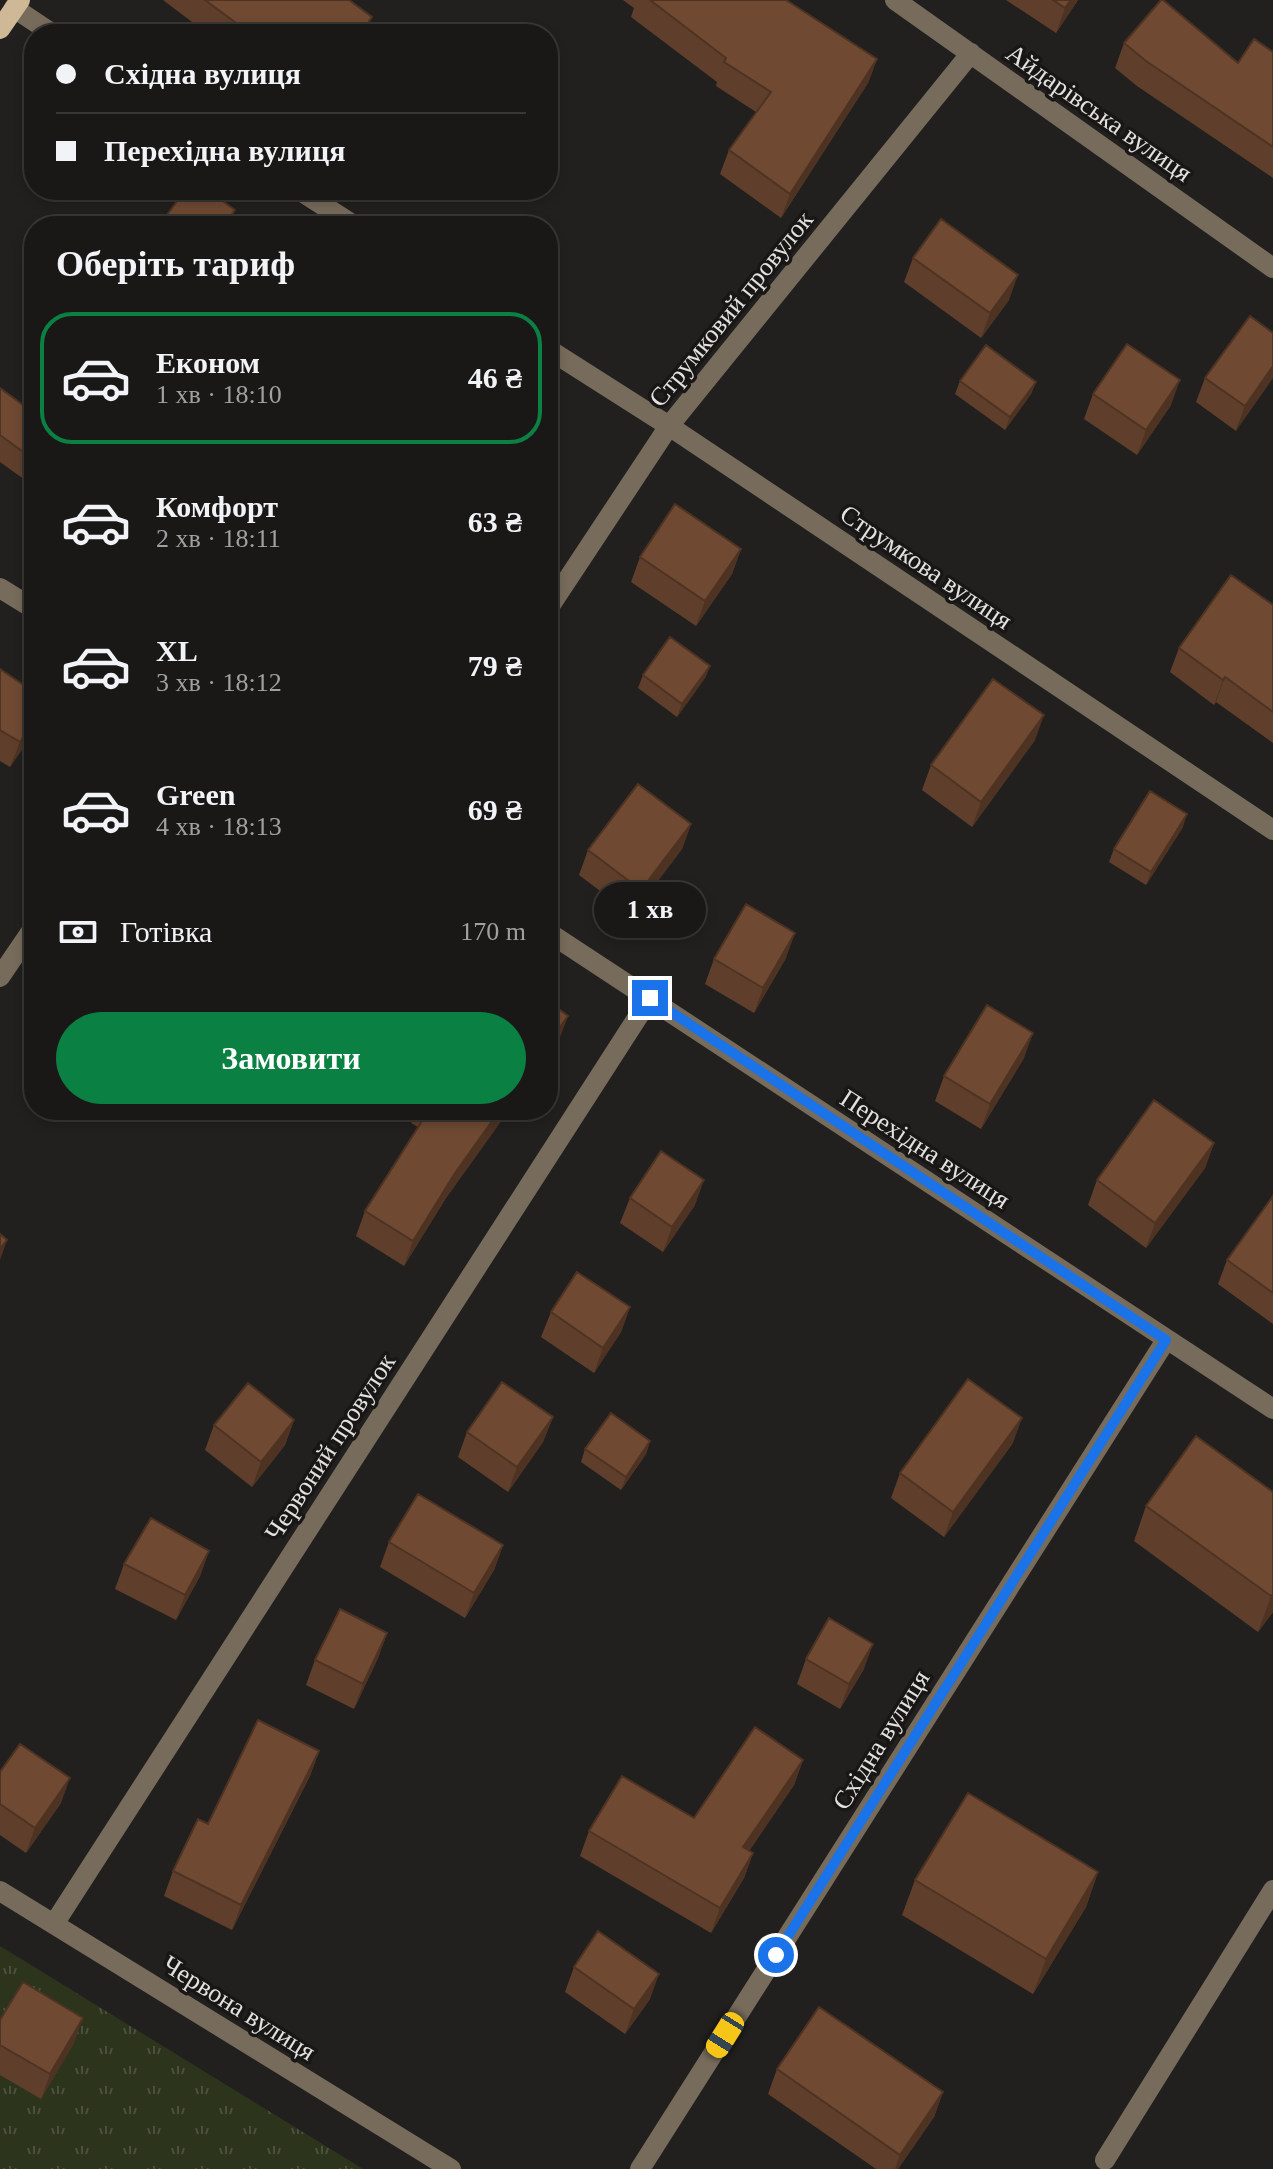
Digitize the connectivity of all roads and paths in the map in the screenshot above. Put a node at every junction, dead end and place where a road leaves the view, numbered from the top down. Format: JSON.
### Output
{"nodes":[{"id":1,"x":895,"y":0,"type":"edge"},
{"id":2,"x":17,"y":4,"type":"edge"},
{"id":3,"x":41,"y":24,"type":"edge"},
{"id":4,"x":0,"y":29,"type":"edge"},
{"id":5,"x":971,"y":53,"type":"junction"},
{"id":6,"x":315,"y":200,"type":"edge"},
{"id":7,"x":339,"y":216,"type":"edge"},
{"id":8,"x":1273,"y":268,"type":"edge"},
{"id":9,"x":558,"y":355,"type":"edge"},
{"id":10,"x":669,"y":426,"type":"junction"},
{"id":11,"x":0,"y":588,"type":"edge"},
{"id":12,"x":558,"y":594,"type":"edge"},
{"id":13,"x":24,"y":603,"type":"edge"},
{"id":14,"x":1273,"y":830,"type":"edge"},
{"id":15,"x":558,"y":938,"type":"edge"},
{"id":16,"x":24,"y":942,"type":"edge"},
{"id":17,"x":0,"y":977,"type":"edge"},
{"id":18,"x":650,"y":998,"type":"junction"},
{"id":19,"x":1166,"y":1340,"type":"junction"},
{"id":20,"x":1273,"y":1409,"type":"edge"},
{"id":21,"x":1273,"y":1890,"type":"edge"},
{"id":22,"x":0,"y":1891,"type":"edge"},
{"id":23,"x":54,"y":1924,"type":"junction"},
{"id":24,"x":1105,"y":2160,"type":"dead end"},
{"id":25,"x":451,"y":2169,"type":"edge"},
{"id":26,"x":640,"y":2169,"type":"edge"}],
"edges":[{"from":1,"to":5,"type":"street","name":"Айдарівська вулиця"},
{"from":2,"to":3,"type":"street"},
{"from":2,"to":4,"type":"main road"},
{"from":5,"to":8,"type":"street","name":"Айдарівська вулиця"},
{"from":5,"to":10,"type":"street","name":"Струмковий провулок"},
{"from":6,"to":7,"type":"street"},
{"from":9,"to":10,"type":"street","name":"Струмкова вулиця"},
{"from":10,"to":12,"type":"street","name":"Струмковий провулок"},
{"from":10,"to":14,"type":"street","name":"Струмкова вулиця"},
{"from":11,"to":13,"type":"street"},
{"from":15,"to":18,"type":"street","name":"Перехідна вулиця"},
{"from":16,"to":17,"type":"street"},
{"from":18,"to":19,"type":"street","name":"Перехідна вулиця"},
{"from":18,"to":23,"type":"street","name":"Червоний провулок"},
{"from":19,"to":20,"type":"street","name":"Перехідна вулиця"},
{"from":19,"to":26,"type":"street","name":"Східна вулиця"},
{"from":21,"to":24,"type":"street"},
{"from":22,"to":23,"type":"street","name":"Червона вулиця"},
{"from":23,"to":25,"type":"street","name":"Червона вулиця"}]}
